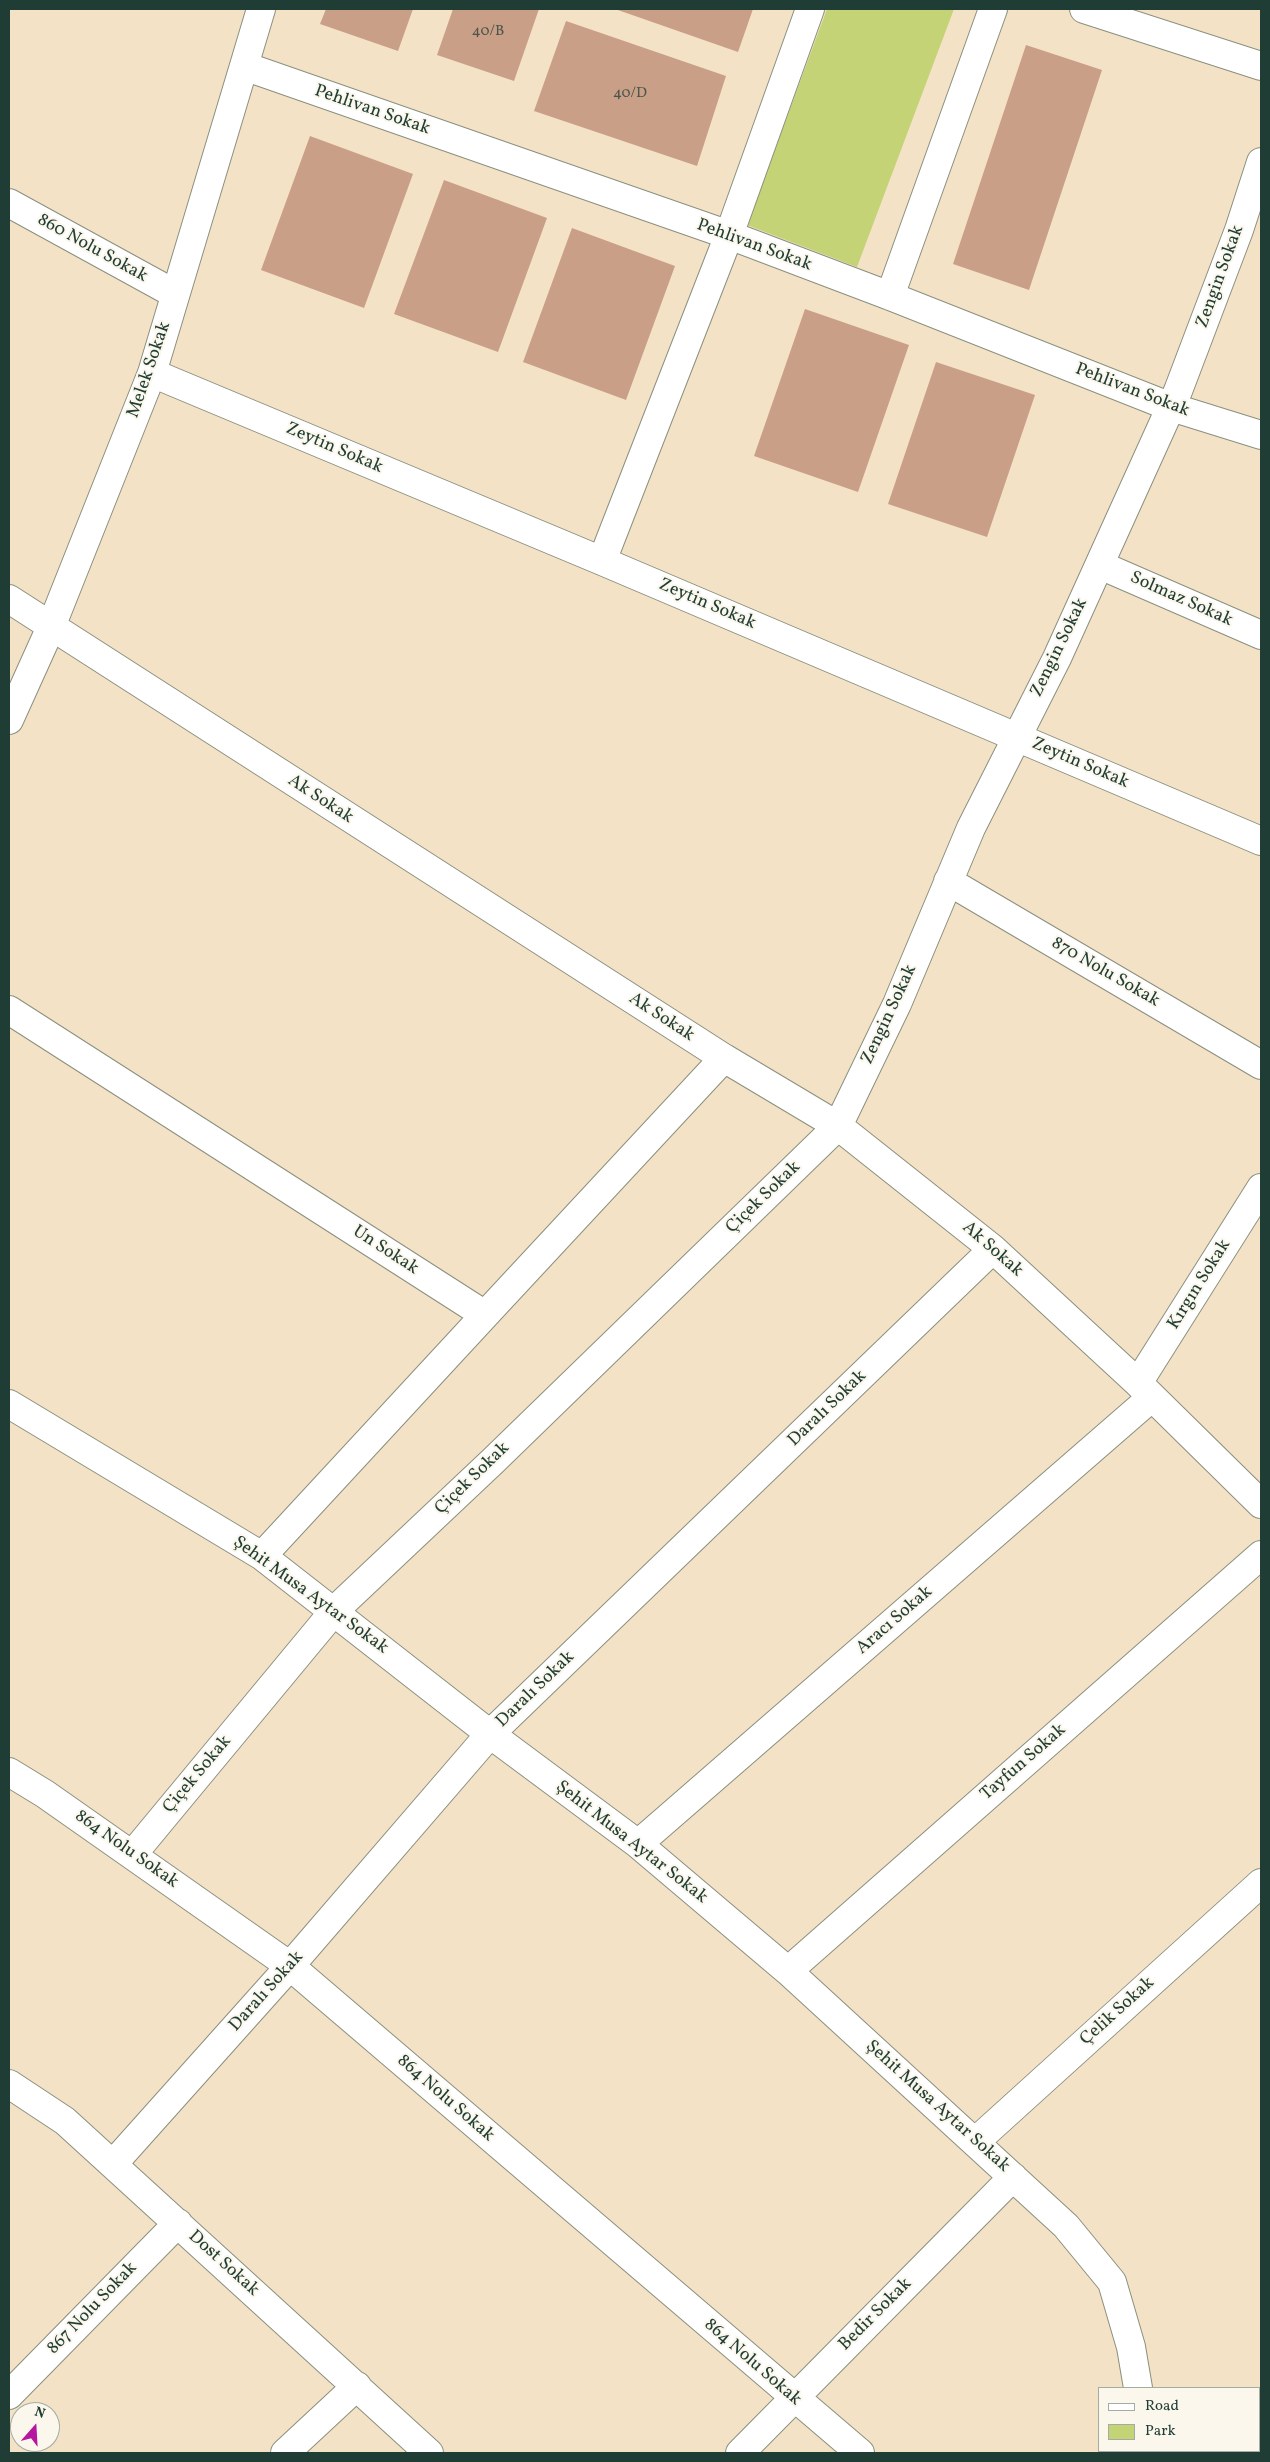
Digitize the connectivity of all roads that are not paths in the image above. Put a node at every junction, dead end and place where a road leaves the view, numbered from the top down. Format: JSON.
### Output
{"nodes":[{"id":1,"x":261,"y":9,"type":"edge"},
{"id":2,"x":810,"y":9,"type":"edge"},
{"id":3,"x":993,"y":9,"type":"edge"},
{"id":4,"x":1084,"y":9,"type":"edge"},
{"id":5,"x":244,"y":66,"type":"junction"},
{"id":6,"x":1261,"y":66,"type":"edge"},
{"id":7,"x":1261,"y":162,"type":"edge"},
{"id":8,"x":9,"y":203,"type":"edge"},
{"id":9,"x":728,"y":235,"type":"junction"},
{"id":10,"x":175,"y":294,"type":"junction"},
{"id":11,"x":890,"y":296,"type":"junction"},
{"id":12,"x":152,"y":373,"type":"junction"},
{"id":13,"x":1171,"y":407,"type":"junction"},
{"id":14,"x":1261,"y":435,"type":"edge"},
{"id":15,"x":602,"y":560,"type":"junction"},
{"id":16,"x":1100,"y":565,"type":"junction"},
{"id":17,"x":9,"y":599,"type":"edge"},
{"id":18,"x":51,"y":627,"type":"junction"},
{"id":19,"x":1261,"y":636,"type":"edge"},
{"id":20,"x":9,"y":720,"type":"edge"},
{"id":21,"x":1017,"y":737,"type":"junction"},
{"id":22,"x":1261,"y":841,"type":"edge"},
{"id":23,"x":948,"y":881,"type":"junction"},
{"id":24,"x":9,"y":1010,"type":"edge"},
{"id":25,"x":724,"y":1058,"type":"junction"},
{"id":26,"x":1261,"y":1065,"type":"edge"},
{"id":27,"x":838,"y":1126,"type":"junction"},
{"id":28,"x":1261,"y":1188,"type":"edge"},
{"id":29,"x":993,"y":1249,"type":"junction"},
{"id":30,"x":485,"y":1316,"type":"junction"},
{"id":31,"x":1145,"y":1391,"type":"junction"},
{"id":32,"x":9,"y":1404,"type":"edge"},
{"id":33,"x":1261,"y":1504,"type":"edge"},
{"id":34,"x":1261,"y":1555,"type":"edge"},
{"id":35,"x":262,"y":1556,"type":"junction"},
{"id":36,"x":335,"y":1610,"type":"junction"},
{"id":37,"x":490,"y":1734,"type":"junction"},
{"id":38,"x":9,"y":1772,"type":"edge"},
{"id":39,"x":638,"y":1844,"type":"junction"},
{"id":40,"x":132,"y":1854,"type":"junction"},
{"id":41,"x":1261,"y":1883,"type":"edge"},
{"id":42,"x":290,"y":1966,"type":"junction"},
{"id":43,"x":788,"y":1971,"type":"junction"},
{"id":44,"x":9,"y":2084,"type":"edge"},
{"id":45,"x":976,"y":2142,"type":"junction"},
{"id":46,"x":113,"y":2164,"type":"junction"},
{"id":47,"x":1013,"y":2177,"type":"junction"},
{"id":48,"x":178,"y":2223,"type":"junction"},
{"id":49,"x":358,"y":2386,"type":"junction"},
{"id":50,"x":1138,"y":2387,"type":"edge"},
{"id":51,"x":9,"y":2396,"type":"edge"},
{"id":52,"x":794,"y":2399,"type":"junction"},
{"id":53,"x":285,"y":2453,"type":"edge"},
{"id":54,"x":429,"y":2453,"type":"edge"},
{"id":55,"x":740,"y":2453,"type":"edge"},
{"id":56,"x":860,"y":2453,"type":"edge"}],
"edges":[{"from":1,"to":5,"type":"street","name":"Melek Sokak"},
{"from":2,"to":9,"type":"street"},
{"from":3,"to":11,"type":"street"},
{"from":4,"to":6,"type":"street"},
{"from":5,"to":9,"type":"street","name":"Pehlivan Sokak"},
{"from":5,"to":10,"type":"street","name":"Melek Sokak"},
{"from":7,"to":13,"type":"street","name":"Zengin Sokak"},
{"from":8,"to":10,"type":"street","name":"860 Nolu Sokak"},
{"from":9,"to":11,"type":"street","name":"Pehlivan Sokak"},
{"from":9,"to":15,"type":"street"},
{"from":10,"to":12,"type":"street","name":"Melek Sokak"},
{"from":11,"to":13,"type":"street","name":"Pehlivan Sokak"},
{"from":12,"to":15,"type":"street","name":"Zeytin Sokak"},
{"from":12,"to":18,"type":"street","name":"Melek Sokak"},
{"from":13,"to":14,"type":"street","name":"Pehlivan Sokak"},
{"from":13,"to":16,"type":"street","name":"Zengin Sokak"},
{"from":15,"to":21,"type":"street","name":"Zeytin Sokak"},
{"from":16,"to":19,"type":"street","name":"Solmaz Sokak"},
{"from":16,"to":21,"type":"street","name":"Zengin Sokak"},
{"from":17,"to":18,"type":"street","name":"Ak Sokak"},
{"from":18,"to":20,"type":"street","name":"Melek Sokak"},
{"from":18,"to":25,"type":"street","name":"Ak Sokak"},
{"from":21,"to":22,"type":"street","name":"Zeytin Sokak"},
{"from":21,"to":23,"type":"street","name":"Zengin Sokak"},
{"from":23,"to":26,"type":"street","name":"870 Nolu Sokak"},
{"from":23,"to":27,"type":"street","name":"Zengin Sokak"},
{"from":24,"to":30,"type":"street","name":"Un Sokak"},
{"from":25,"to":27,"type":"street","name":"Ak Sokak"},
{"from":25,"to":30,"type":"street"},
{"from":27,"to":29,"type":"street","name":"Ak Sokak"},
{"from":27,"to":36,"type":"street","name":"Çiçek Sokak"},
{"from":28,"to":31,"type":"street","name":"Kırgın Sokak"},
{"from":29,"to":31,"type":"street","name":"Ak Sokak"},
{"from":29,"to":37,"type":"street","name":"Daralı Sokak"},
{"from":30,"to":35,"type":"street"},
{"from":31,"to":33,"type":"street","name":"Ak Sokak"},
{"from":31,"to":39,"type":"street","name":"Aracı Sokak"},
{"from":32,"to":35,"type":"street","name":"Şehit Musa Aytar Sokak"},
{"from":34,"to":43,"type":"street","name":"Tayfun Sokak"},
{"from":35,"to":36,"type":"street","name":"Şehit Musa Aytar Sokak"},
{"from":36,"to":37,"type":"street","name":"Şehit Musa Aytar Sokak"},
{"from":36,"to":40,"type":"street","name":"Çiçek Sokak"},
{"from":37,"to":39,"type":"street","name":"Şehit Musa Aytar Sokak"},
{"from":37,"to":42,"type":"street","name":"Daralı Sokak"},
{"from":38,"to":40,"type":"street","name":"864 Nolu Sokak"},
{"from":39,"to":43,"type":"street","name":"Şehit Musa Aytar Sokak"},
{"from":40,"to":42,"type":"street","name":"864 Nolu Sokak"},
{"from":41,"to":45,"type":"street","name":"Çelik Sokak"},
{"from":42,"to":46,"type":"street","name":"Daralı Sokak"},
{"from":42,"to":52,"type":"street","name":"864 Nolu Sokak"},
{"from":43,"to":45,"type":"street","name":"Şehit Musa Aytar Sokak"},
{"from":44,"to":46,"type":"street","name":"Dost Sokak"},
{"from":45,"to":47,"type":"street","name":"Şehit Musa Aytar Sokak"},
{"from":46,"to":48,"type":"street","name":"Dost Sokak"},
{"from":47,"to":50,"type":"street","name":"Şehit Musa Aytar Sokak"},
{"from":47,"to":52,"type":"street","name":"Bedir Sokak"},
{"from":48,"to":49,"type":"street","name":"Dost Sokak"},
{"from":48,"to":51,"type":"street","name":"867 Nolu Sokak"},
{"from":49,"to":53,"type":"street"},
{"from":49,"to":54,"type":"street","name":"Dost Sokak"},
{"from":52,"to":55,"type":"street","name":"Bedir Sokak"},
{"from":52,"to":56,"type":"street","name":"864 Nolu Sokak"}]}
